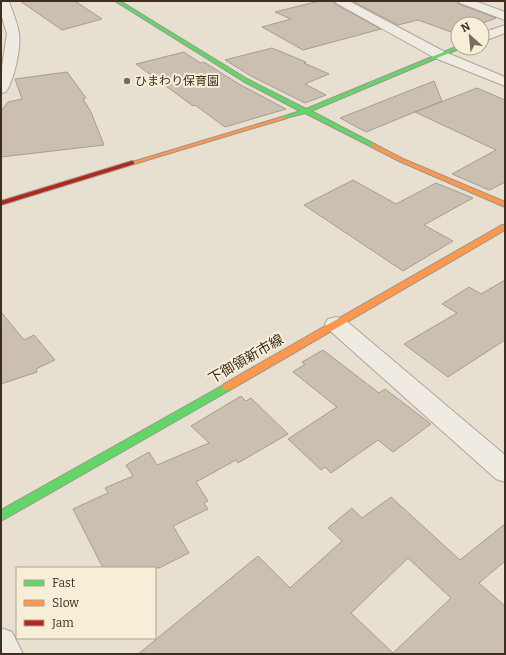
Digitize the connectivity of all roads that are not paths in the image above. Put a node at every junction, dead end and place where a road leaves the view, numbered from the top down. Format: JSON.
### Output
{"nodes":[{"id":1,"x":117,"y":1,"type":"edge"},
{"id":2,"x":340,"y":1,"type":"edge"},
{"id":3,"x":464,"y":1,"type":"edge"},
{"id":4,"x":5,"y":2,"type":"edge"},
{"id":5,"x":505,"y":16,"type":"edge"},
{"id":6,"x":505,"y":29,"type":"edge"},
{"id":7,"x":490,"y":35,"type":"edge"},
{"id":8,"x":450,"y":51,"type":"edge"},
{"id":9,"x":440,"y":55,"type":"junction"},
{"id":10,"x":505,"y":82,"type":"edge"},
{"id":11,"x":1,"y":89,"type":"edge"},
{"id":12,"x":306,"y":111,"type":"junction"},
{"id":13,"x":1,"y":204,"type":"edge"},
{"id":14,"x":505,"y":205,"type":"edge"},
{"id":15,"x":505,"y":226,"type":"edge"},
{"id":16,"x":336,"y":324,"type":"junction"},
{"id":17,"x":505,"y":471,"type":"edge"},
{"id":18,"x":1,"y":516,"type":"edge"},
{"id":19,"x":1,"y":643,"type":"edge"},
{"id":20,"x":7,"y":654,"type":"edge"}],
"edges":[{"from":1,"to":12,"type":"street"},
{"from":2,"to":9,"type":"street"},
{"from":3,"to":5,"type":"street"},
{"from":4,"to":11,"type":"street"},
{"from":6,"to":7,"type":"street"},
{"from":8,"to":9,"type":"street"},
{"from":9,"to":10,"type":"street"},
{"from":9,"to":12,"type":"street"},
{"from":12,"to":13,"type":"street"},
{"from":12,"to":14,"type":"street"},
{"from":15,"to":16,"type":"street","name":"下御領新市線"},
{"from":16,"to":17,"type":"street"},
{"from":16,"to":18,"type":"street","name":"下御領新市線"},
{"from":19,"to":20,"type":"street"}]}
